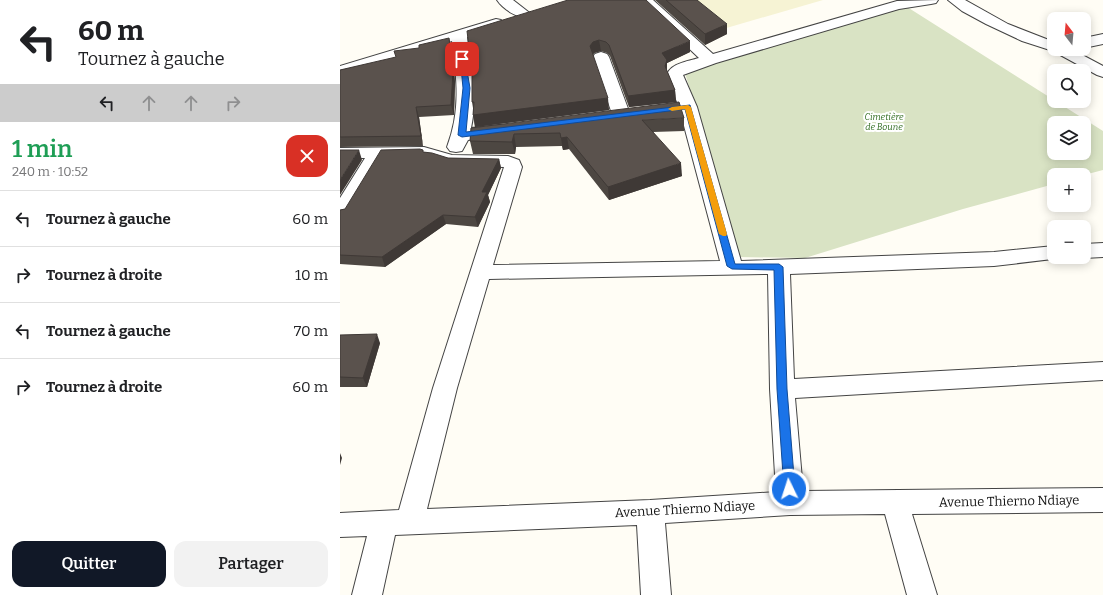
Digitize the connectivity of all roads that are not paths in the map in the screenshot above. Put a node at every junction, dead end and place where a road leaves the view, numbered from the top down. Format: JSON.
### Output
{"nodes":[{"id":1,"x":504,"y":0,"type":"edge"},
{"id":2,"x":645,"y":0,"type":"edge"},
{"id":3,"x":931,"y":0,"type":"edge"},
{"id":4,"x":955,"y":0,"type":"edge"},
{"id":5,"x":894,"y":2,"type":"edge"},
{"id":6,"x":539,"y":9,"type":"edge"},
{"id":7,"x":524,"y":14,"type":"junction"},
{"id":8,"x":459,"y":35,"type":"junction"},
{"id":9,"x":1103,"y":39,"type":"edge"},
{"id":10,"x":1091,"y":42,"type":"edge"},
{"id":11,"x":1047,"y":45,"type":"edge"},
{"id":12,"x":1072,"y":56,"type":"edge"},
{"id":13,"x":601,"y":57,"type":"edge"},
{"id":14,"x":710,"y":60,"type":"junction"},
{"id":15,"x":340,"y":71,"type":"edge"},
{"id":16,"x":1103,"y":72,"type":"edge"},
{"id":17,"x":620,"y":115,"type":"edge"},
{"id":18,"x":517,"y":128,"type":"edge"},
{"id":19,"x":462,"y":135,"type":"junction"},
{"id":20,"x":340,"y":153,"type":"edge"},
{"id":21,"x":377,"y":153,"type":"junction"},
{"id":22,"x":451,"y":160,"type":"junction"},
{"id":23,"x":340,"y":214,"type":"edge"},
{"id":24,"x":1103,"y":250,"type":"edge"},
{"id":25,"x":1091,"y":251,"type":"edge"},
{"id":26,"x":1047,"y":254,"type":"edge"},
{"id":27,"x":732,"y":266,"type":"junction"},
{"id":28,"x":779,"y":267,"type":"junction"},
{"id":29,"x":480,"y":272,"type":"junction"},
{"id":30,"x":1103,"y":371,"type":"edge"},
{"id":31,"x":782,"y":389,"type":"junction"},
{"id":32,"x":1103,"y":500,"type":"edge"},
{"id":33,"x":895,"y":502,"type":"junction"},
{"id":34,"x":790,"y":503,"type":"junction"},
{"id":35,"x":650,"y":512,"type":"junction"},
{"id":36,"x":397,"y":523,"type":"junction"},
{"id":37,"x":340,"y":524,"type":"edge"},
{"id":38,"x":367,"y":595,"type":"edge"},
{"id":39,"x":656,"y":595,"type":"edge"},
{"id":40,"x":922,"y":595,"type":"edge"}],
"edges":[{"from":1,"to":7,"type":"street"},
{"from":2,"to":14,"type":"street"},
{"from":3,"to":5,"type":"street"},
{"from":4,"to":11,"type":"street"},
{"from":5,"to":14,"type":"street"},
{"from":6,"to":7,"type":"street"},
{"from":7,"to":8,"type":"street"},
{"from":8,"to":15,"type":"street"},
{"from":8,"to":19,"type":"street"},
{"from":9,"to":10,"type":"street"},
{"from":12,"to":16,"type":"street"},
{"from":13,"to":17,"type":"street"},
{"from":14,"to":27,"type":"street"},
{"from":18,"to":19,"type":"street"},
{"from":19,"to":22,"type":"street"},
{"from":20,"to":21,"type":"street"},
{"from":21,"to":22,"type":"street"},
{"from":21,"to":23,"type":"street"},
{"from":22,"to":29,"type":"street"},
{"from":24,"to":25,"type":"street"},
{"from":26,"to":28,"type":"street"},
{"from":27,"to":28,"type":"street"},
{"from":27,"to":29,"type":"street"},
{"from":28,"to":31,"type":"street"},
{"from":29,"to":36,"type":"street"},
{"from":30,"to":31,"type":"street"},
{"from":31,"to":34,"type":"street"},
{"from":32,"to":33,"type":"street","name":"Avenue Thierno Ndiaye"},
{"from":33,"to":34,"type":"street","name":"Avenue Thierno Ndiaye"},
{"from":33,"to":40,"type":"street"},
{"from":34,"to":35,"type":"street","name":"Avenue Thierno Ndiaye"},
{"from":35,"to":36,"type":"street","name":"Avenue Thierno Ndiaye"},
{"from":35,"to":39,"type":"street"},
{"from":36,"to":37,"type":"street","name":"Avenue Thierno Ndiaye"},
{"from":36,"to":38,"type":"street"}]}
